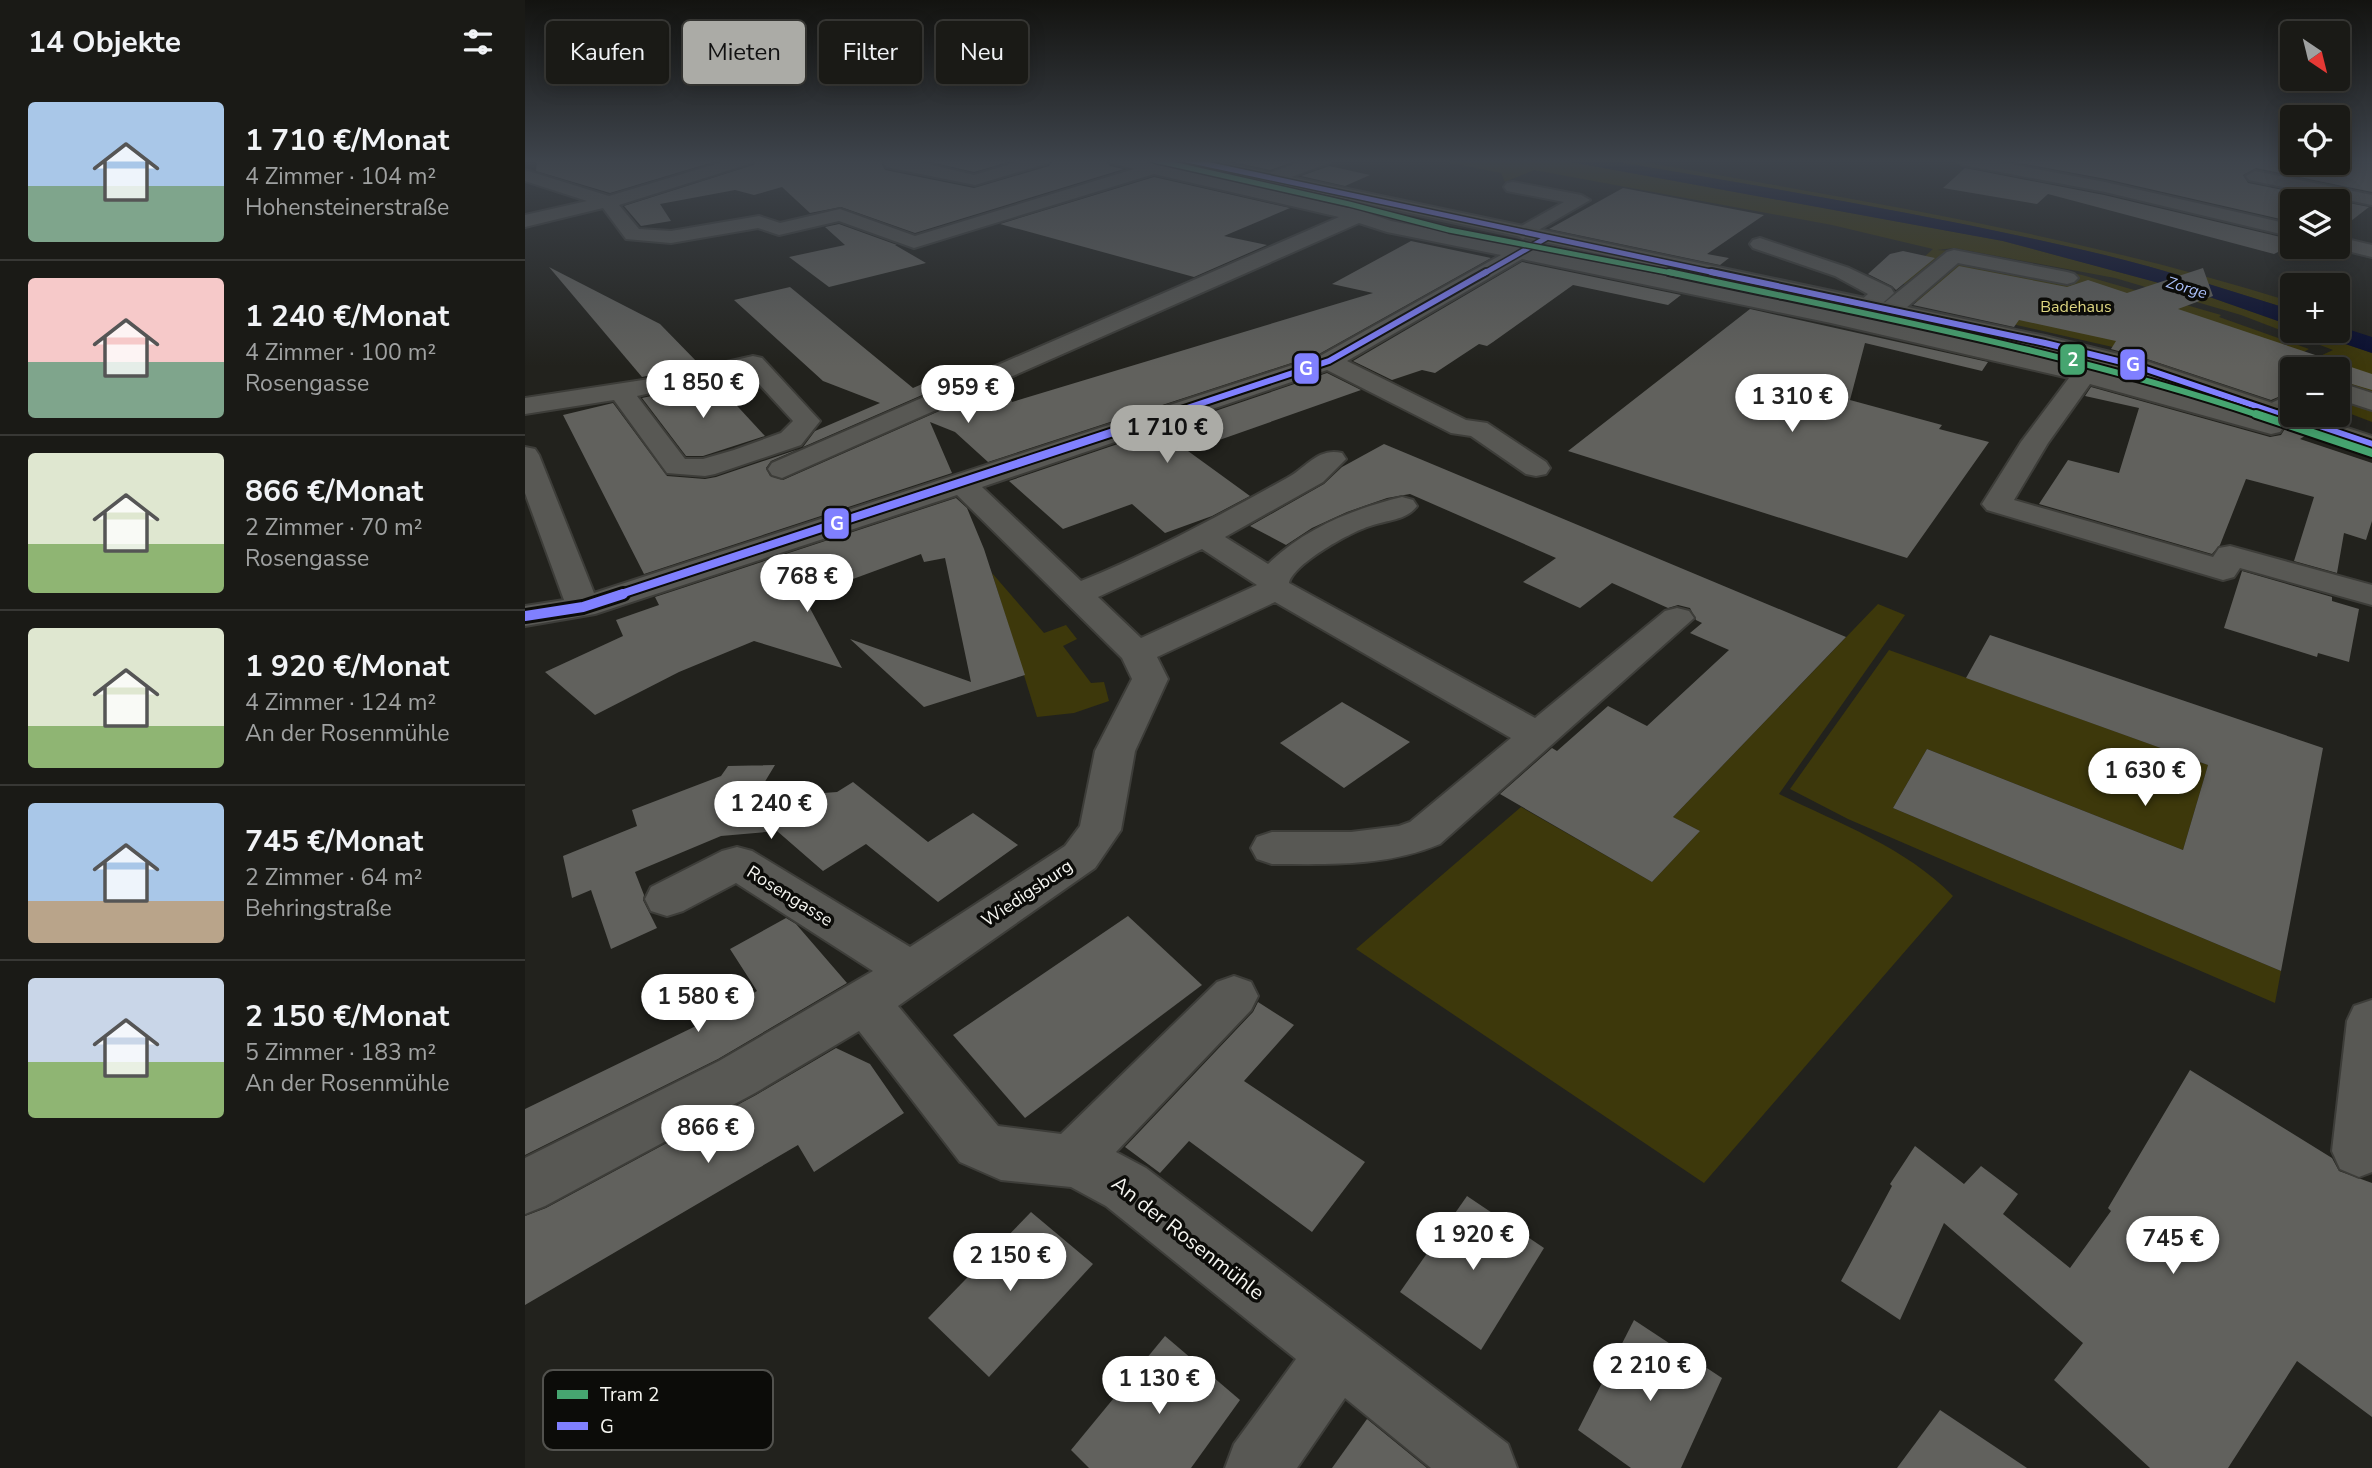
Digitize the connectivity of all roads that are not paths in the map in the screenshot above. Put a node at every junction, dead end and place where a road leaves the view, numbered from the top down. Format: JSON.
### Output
{"nodes":[{"id":1,"x":626,"y":229,"type":"edge"},
{"id":2,"x":721,"y":229,"type":"edge"},
{"id":3,"x":878,"y":229,"type":"edge"},
{"id":4,"x":957,"y":229,"type":"edge"},
{"id":5,"x":1330,"y":229,"type":"edge"},
{"id":6,"x":1411,"y":229,"type":"edge"},
{"id":7,"x":1477,"y":229,"type":"edge"},
{"id":8,"x":1545,"y":229,"type":"edge"},
{"id":9,"x":1530,"y":241,"type":"junction"},
{"id":10,"x":1760,"y":244,"type":"dead end"},
{"id":11,"x":2350,"y":246,"type":"edge"},
{"id":12,"x":2372,"y":251,"type":"edge"},
{"id":13,"x":2067,"y":278,"type":"dead end"},
{"id":14,"x":1879,"y":306,"type":"junction"},
{"id":15,"x":1329,"y":361,"type":"junction"},
{"id":16,"x":2090,"y":365,"type":"junction"},
{"id":17,"x":2350,"y":386,"type":"edge"},
{"id":18,"x":621,"y":391,"type":"junction"},
{"id":19,"x":2372,"y":402,"type":"edge"},
{"id":20,"x":525,"y":406,"type":"edge"},
{"id":21,"x":2280,"y":413,"type":"edge"},
{"id":22,"x":2320,"y":427,"type":"edge"},
{"id":23,"x":2372,"y":445,"type":"edge"},
{"id":24,"x":525,"y":455,"type":"edge"},
{"id":25,"x":1332,"y":459,"type":"dead end"},
{"id":26,"x":782,"y":469,"type":"dead end"},
{"id":27,"x":1527,"y":471,"type":"dead end"},
{"id":28,"x":962,"y":484,"type":"junction"},
{"id":29,"x":1402,"y":506,"type":"dead end"},
{"id":30,"x":1203,"y":536,"type":"junction"},
{"id":31,"x":1274,"y":585,"type":"junction"},
{"id":32,"x":1077,"y":594,"type":"junction"},
{"id":33,"x":2372,"y":595,"type":"edge"},
{"id":34,"x":583,"y":607,"type":"junction"},
{"id":35,"x":525,"y":616,"type":"edge"},
{"id":36,"x":1677,"y":618,"type":"dead end"},
{"id":37,"x":1137,"y":653,"type":"junction"},
{"id":38,"x":1537,"y":736,"type":"junction"},
{"id":39,"x":1272,"y":848,"type":"dead end"},
{"id":40,"x":667,"y":899,"type":"dead end"},
{"id":41,"x":911,"y":971,"type":"junction"},
{"id":42,"x":1234,"y":996,"type":"dead end"},
{"id":43,"x":865,"y":1002,"type":"junction"},
{"id":44,"x":2372,"y":1021,"type":"edge"},
{"id":45,"x":2359,"y":1151,"type":"dead end"},
{"id":46,"x":1071,"y":1161,"type":"junction"},
{"id":47,"x":525,"y":1187,"type":"edge"},
{"id":48,"x":1337,"y":1355,"type":"junction"},
{"id":49,"x":1258,"y":1468,"type":"edge"},
{"id":50,"x":1484,"y":1468,"type":"edge"}],
"edges":[{"from":1,"to":2,"type":"street"},
{"from":3,"to":4,"type":"street"},
{"from":5,"to":26,"type":"street"},
{"from":6,"to":9,"type":"street"},
{"from":7,"to":9,"type":"main road"},
{"from":8,"to":9,"type":"street"},
{"from":9,"to":14,"type":"main road"},
{"from":9,"to":15,"type":"street"},
{"from":9,"to":16,"type":"street"},
{"from":10,"to":14,"type":"street"},
{"from":11,"to":12,"type":"street"},
{"from":13,"to":14,"type":"street"},
{"from":14,"to":16,"type":"main road"},
{"from":15,"to":27,"type":"street"},
{"from":15,"to":28,"type":"street"},
{"from":16,"to":21,"type":"main road"},
{"from":16,"to":33,"type":"street"},
{"from":17,"to":19,"type":"street"},
{"from":18,"to":18,"type":"street"},
{"from":18,"to":20,"type":"street"},
{"from":22,"to":23,"type":"main road"},
{"from":24,"to":34,"type":"street"},
{"from":25,"to":30,"type":"street"},
{"from":28,"to":32,"type":"street","name":"Wiedigsburg"},
{"from":28,"to":34,"type":"street"},
{"from":29,"to":31,"type":"street"},
{"from":30,"to":31,"type":"street"},
{"from":30,"to":32,"type":"street"},
{"from":31,"to":37,"type":"street"},
{"from":31,"to":38,"type":"street"},
{"from":32,"to":37,"type":"street","name":"Wiedigsburg"},
{"from":34,"to":35,"type":"street"},
{"from":36,"to":38,"type":"street"},
{"from":37,"to":41,"type":"street","name":"Wiedigsburg"},
{"from":38,"to":39,"type":"street"},
{"from":40,"to":41,"type":"street","name":"Rosengasse"},
{"from":41,"to":43,"type":"street","name":"Wiedigsburg"},
{"from":42,"to":46,"type":"street"},
{"from":43,"to":46,"type":"street","name":"An der Rosenmühle"},
{"from":43,"to":47,"type":"street"},
{"from":44,"to":45,"type":"street"},
{"from":46,"to":48,"type":"street","name":"An der Rosenmühle"},
{"from":48,"to":49,"type":"street"},
{"from":48,"to":50,"type":"street","name":"An der Rosenmühle"}]}
